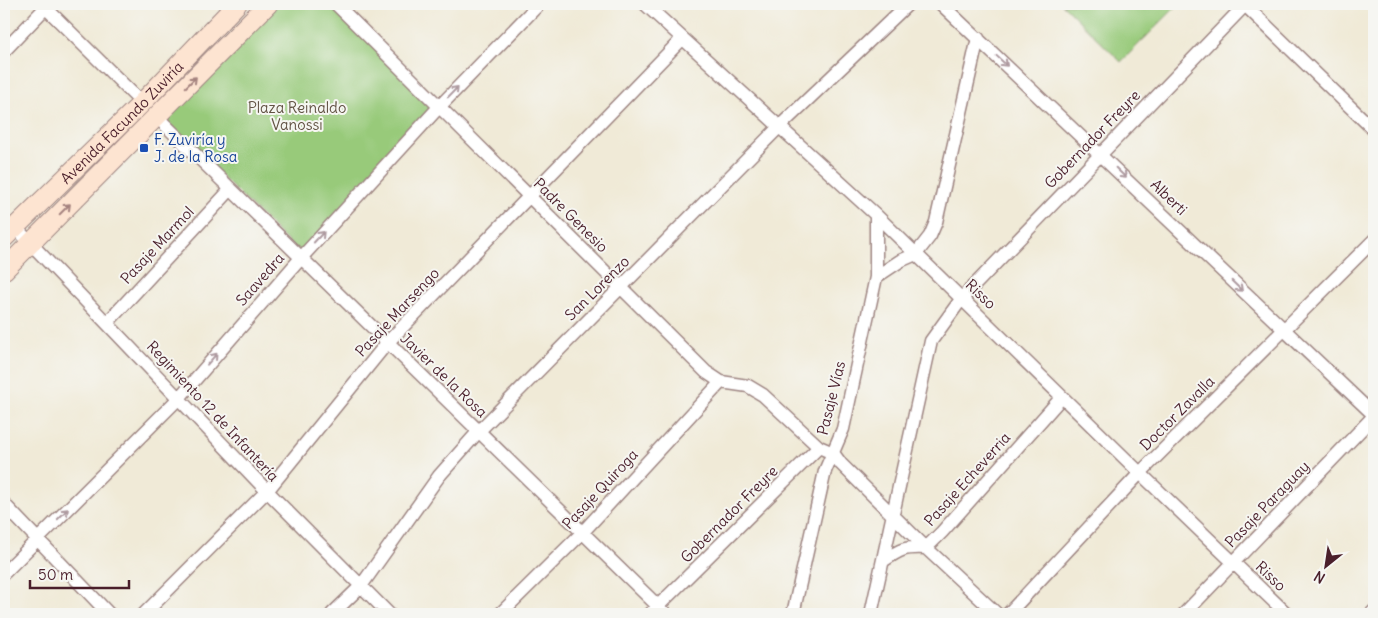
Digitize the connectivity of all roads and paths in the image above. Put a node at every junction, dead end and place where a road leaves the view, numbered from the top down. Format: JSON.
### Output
{"nodes":[{"id":1,"x":237,"y":4,"type":"edge"},
{"id":2,"x":268,"y":4,"type":"edge"},
{"id":3,"x":336,"y":4,"type":"edge"},
{"id":4,"x":538,"y":4,"type":"edge"},
{"id":5,"x":645,"y":4,"type":"edge"},
{"id":6,"x":908,"y":4,"type":"edge"},
{"id":7,"x":941,"y":4,"type":"edge"},
{"id":8,"x":1245,"y":4,"type":"edge"},
{"id":9,"x":46,"y":5,"type":"edge"},
{"id":10,"x":978,"y":38,"type":"junction"},
{"id":11,"x":682,"y":39,"type":"junction"},
{"id":12,"x":4,"y":51,"type":"edge"},
{"id":13,"x":142,"y":103,"type":"junction"},
{"id":14,"x":439,"y":106,"type":"junction"},
{"id":15,"x":156,"y":116,"type":"junction"},
{"id":16,"x":779,"y":128,"type":"junction"},
{"id":17,"x":1374,"y":130,"type":"edge"},
{"id":18,"x":1100,"y":153,"type":"junction"},
{"id":19,"x":231,"y":190,"type":"junction"},
{"id":20,"x":529,"y":197,"type":"junction"},
{"id":21,"x":876,"y":215,"type":"junction"},
{"id":22,"x":10,"y":232,"type":"edge"},
{"id":23,"x":1374,"y":240,"type":"edge"},
{"id":24,"x":31,"y":243,"type":"junction"},
{"id":25,"x":916,"y":254,"type":"junction"},
{"id":26,"x":300,"y":258,"type":"junction"},
{"id":27,"x":4,"y":270,"type":"edge"},
{"id":28,"x":876,"y":276,"type":"junction"},
{"id":29,"x":620,"y":287,"type":"junction"},
{"id":30,"x":962,"y":298,"type":"junction"},
{"id":31,"x":107,"y":323,"type":"junction"},
{"id":32,"x":1284,"y":331,"type":"junction"},
{"id":33,"x":387,"y":342,"type":"junction"},
{"id":34,"x":720,"y":382,"type":"junction"},
{"id":35,"x":1062,"y":397,"type":"junction"},
{"id":36,"x":178,"y":398,"type":"junction"},
{"id":37,"x":1374,"y":415,"type":"edge"},
{"id":38,"x":478,"y":432,"type":"junction"},
{"id":39,"x":819,"y":447,"type":"junction"},
{"id":40,"x":833,"y":453,"type":"junction"},
{"id":41,"x":1140,"y":473,"type":"junction"},
{"id":42,"x":267,"y":491,"type":"junction"},
{"id":43,"x":4,"y":504,"type":"edge"},
{"id":44,"x":894,"y":516,"type":"junction"},
{"id":45,"x":582,"y":533,"type":"junction"},
{"id":46,"x":38,"y":539,"type":"junction"},
{"id":47,"x":926,"y":548,"type":"junction"},
{"id":48,"x":883,"y":561,"type":"junction"},
{"id":49,"x":1233,"y":562,"type":"junction"},
{"id":50,"x":4,"y":574,"type":"edge"},
{"id":51,"x":361,"y":586,"type":"junction"},
{"id":52,"x":1374,"y":611,"type":"edge"},
{"id":53,"x":658,"y":612,"type":"edge"},
{"id":54,"x":109,"y":614,"type":"edge"},
{"id":55,"x":144,"y":614,"type":"edge"},
{"id":56,"x":332,"y":614,"type":"edge"},
{"id":57,"x":389,"y":614,"type":"edge"},
{"id":58,"x":500,"y":614,"type":"edge"},
{"id":59,"x":793,"y":614,"type":"edge"},
{"id":60,"x":872,"y":614,"type":"edge"},
{"id":61,"x":997,"y":614,"type":"edge"},
{"id":62,"x":1008,"y":614,"type":"edge"},
{"id":63,"x":1184,"y":614,"type":"edge"},
{"id":64,"x":1287,"y":614,"type":"edge"},
{"id":65,"x":1371,"y":614,"type":"edge"}],
"edges":[{"from":1,"to":13,"type":"main road","name":"Avenida Facundo Zuviría"},
{"from":15,"to":2,"type":"main road","name":"Avenida Facundo Zuviría","one_way":true},
{"from":3,"to":14,"type":"street","name":"Padre Genesio"},
{"from":14,"to":4,"type":"street","name":"Saavedra","one_way":true},
{"from":5,"to":11,"type":"street","name":"Risso"},
{"from":6,"to":16,"type":"street","name":"San Lorenzo"},
{"from":7,"to":10,"type":"street","name":"Alberti"},
{"from":8,"to":17,"type":"street"},
{"from":8,"to":18,"type":"street","name":"Gobernador Freyre"},
{"from":9,"to":12,"type":"street"},
{"from":9,"to":13,"type":"street"},
{"from":10,"to":18,"type":"street","name":"Alberti","one_way":true},
{"from":10,"to":25,"type":"street"},
{"from":11,"to":16,"type":"street","name":"Risso"},
{"from":11,"to":20,"type":"street","name":"Pasaje Marsengo"},
{"from":13,"to":22,"type":"main road","name":"Avenida Facundo Zuviría"},
{"from":14,"to":20,"type":"street","name":"Padre Genesio"},
{"from":26,"to":14,"type":"street","name":"Saavedra","one_way":true},
{"from":15,"to":19,"type":"street","name":"Javier de la Rosa"},
{"from":24,"to":15,"type":"main road","name":"Avenida Facundo Zuviría","one_way":true},
{"from":16,"to":21,"type":"street","name":"Risso"},
{"from":16,"to":29,"type":"street","name":"San Lorenzo"},
{"from":18,"to":30,"type":"street","name":"Gobernador Freyre"},
{"from":18,"to":32,"type":"street","name":"Alberti","one_way":true},
{"from":19,"to":26,"type":"street","name":"Javier de la Rosa"},
{"from":19,"to":31,"type":"street","name":"Pasaje Marmol"},
{"from":20,"to":29,"type":"street","name":"Padre Genesio"},
{"from":20,"to":33,"type":"street","name":"Pasaje Marsengo"},
{"from":21,"to":25,"type":"street","name":"Risso"},
{"from":21,"to":28,"type":"street","name":"Pasaje Vías"},
{"from":22,"to":24,"type":"street","name":"Regimiento 12 de Infantería"},
{"from":23,"to":32,"type":"street","name":"Doctor Zavalla"},
{"from":24,"to":27,"type":"main road","name":"Avenida Facundo Zuviría"},
{"from":24,"to":31,"type":"street","name":"Regimiento 12 de Infantería"},
{"from":25,"to":28,"type":"street"},
{"from":25,"to":30,"type":"street","name":"Risso"},
{"from":26,"to":33,"type":"street","name":"Javier de la Rosa"},
{"from":36,"to":26,"type":"street","name":"Saavedra","one_way":true},
{"from":28,"to":40,"type":"street","name":"Pasaje Vías"},
{"from":29,"to":34,"type":"street","name":"Padre Genesio"},
{"from":29,"to":38,"type":"street","name":"San Lorenzo"},
{"from":30,"to":35,"type":"street","name":"Risso"},
{"from":30,"to":44,"type":"street"},
{"from":31,"to":36,"type":"street","name":"Regimiento 12 de Infantería"},
{"from":32,"to":37,"type":"street","name":"Alberti"},
{"from":32,"to":41,"type":"street","name":"Doctor Zavalla"},
{"from":33,"to":38,"type":"street","name":"Javier de la Rosa"},
{"from":33,"to":42,"type":"street","name":"Pasaje Marsengo"},
{"from":34,"to":39,"type":"street"},
{"from":34,"to":45,"type":"street","name":"Pasaje Quiroga"},
{"from":35,"to":41,"type":"street","name":"Risso"},
{"from":35,"to":47,"type":"street","name":"Pasaje Echeverria"},
{"from":36,"to":42,"type":"street","name":"Regimiento 12 de Infantería"},
{"from":46,"to":36,"type":"street","name":"Saavedra","one_way":true},
{"from":37,"to":49,"type":"street","name":"Pasaje Paraguay"},
{"from":38,"to":45,"type":"street","name":"Javier de la Rosa"},
{"from":38,"to":51,"type":"street","name":"San Lorenzo"},
{"from":39,"to":40,"type":"street"},
{"from":39,"to":53,"type":"street","name":"Gobernador Freyre"},
{"from":40,"to":44,"type":"street"},
{"from":40,"to":59,"type":"street","name":"Pasaje Vías"},
{"from":41,"to":49,"type":"street","name":"Risso"},
{"from":41,"to":62,"type":"street","name":"Doctor Zavalla"},
{"from":42,"to":51,"type":"street","name":"Regimiento 12 de Infantería"},
{"from":42,"to":55,"type":"street","name":"Pasaje Marsengo"},
{"from":43,"to":46,"type":"street"},
{"from":44,"to":47,"type":"street"},
{"from":44,"to":48,"type":"street"},
{"from":45,"to":53,"type":"street","name":"Javier de la Rosa"},
{"from":45,"to":58,"type":"street","name":"Pasaje Quiroga"},
{"from":46,"to":50,"type":"street","name":"Saavedra"},
{"from":46,"to":54,"type":"street"},
{"from":47,"to":48,"type":"street","name":"Pasaje Echeverria"},
{"from":47,"to":61,"type":"street"},
{"from":48,"to":60,"type":"street"},
{"from":49,"to":63,"type":"street","name":"Pasaje Paraguay"},
{"from":49,"to":64,"type":"street","name":"Risso"},
{"from":51,"to":56,"type":"street","name":"San Lorenzo"},
{"from":51,"to":57,"type":"street","name":"Regimiento 12 de Infantería"},
{"from":52,"to":65,"type":"street"}]}
